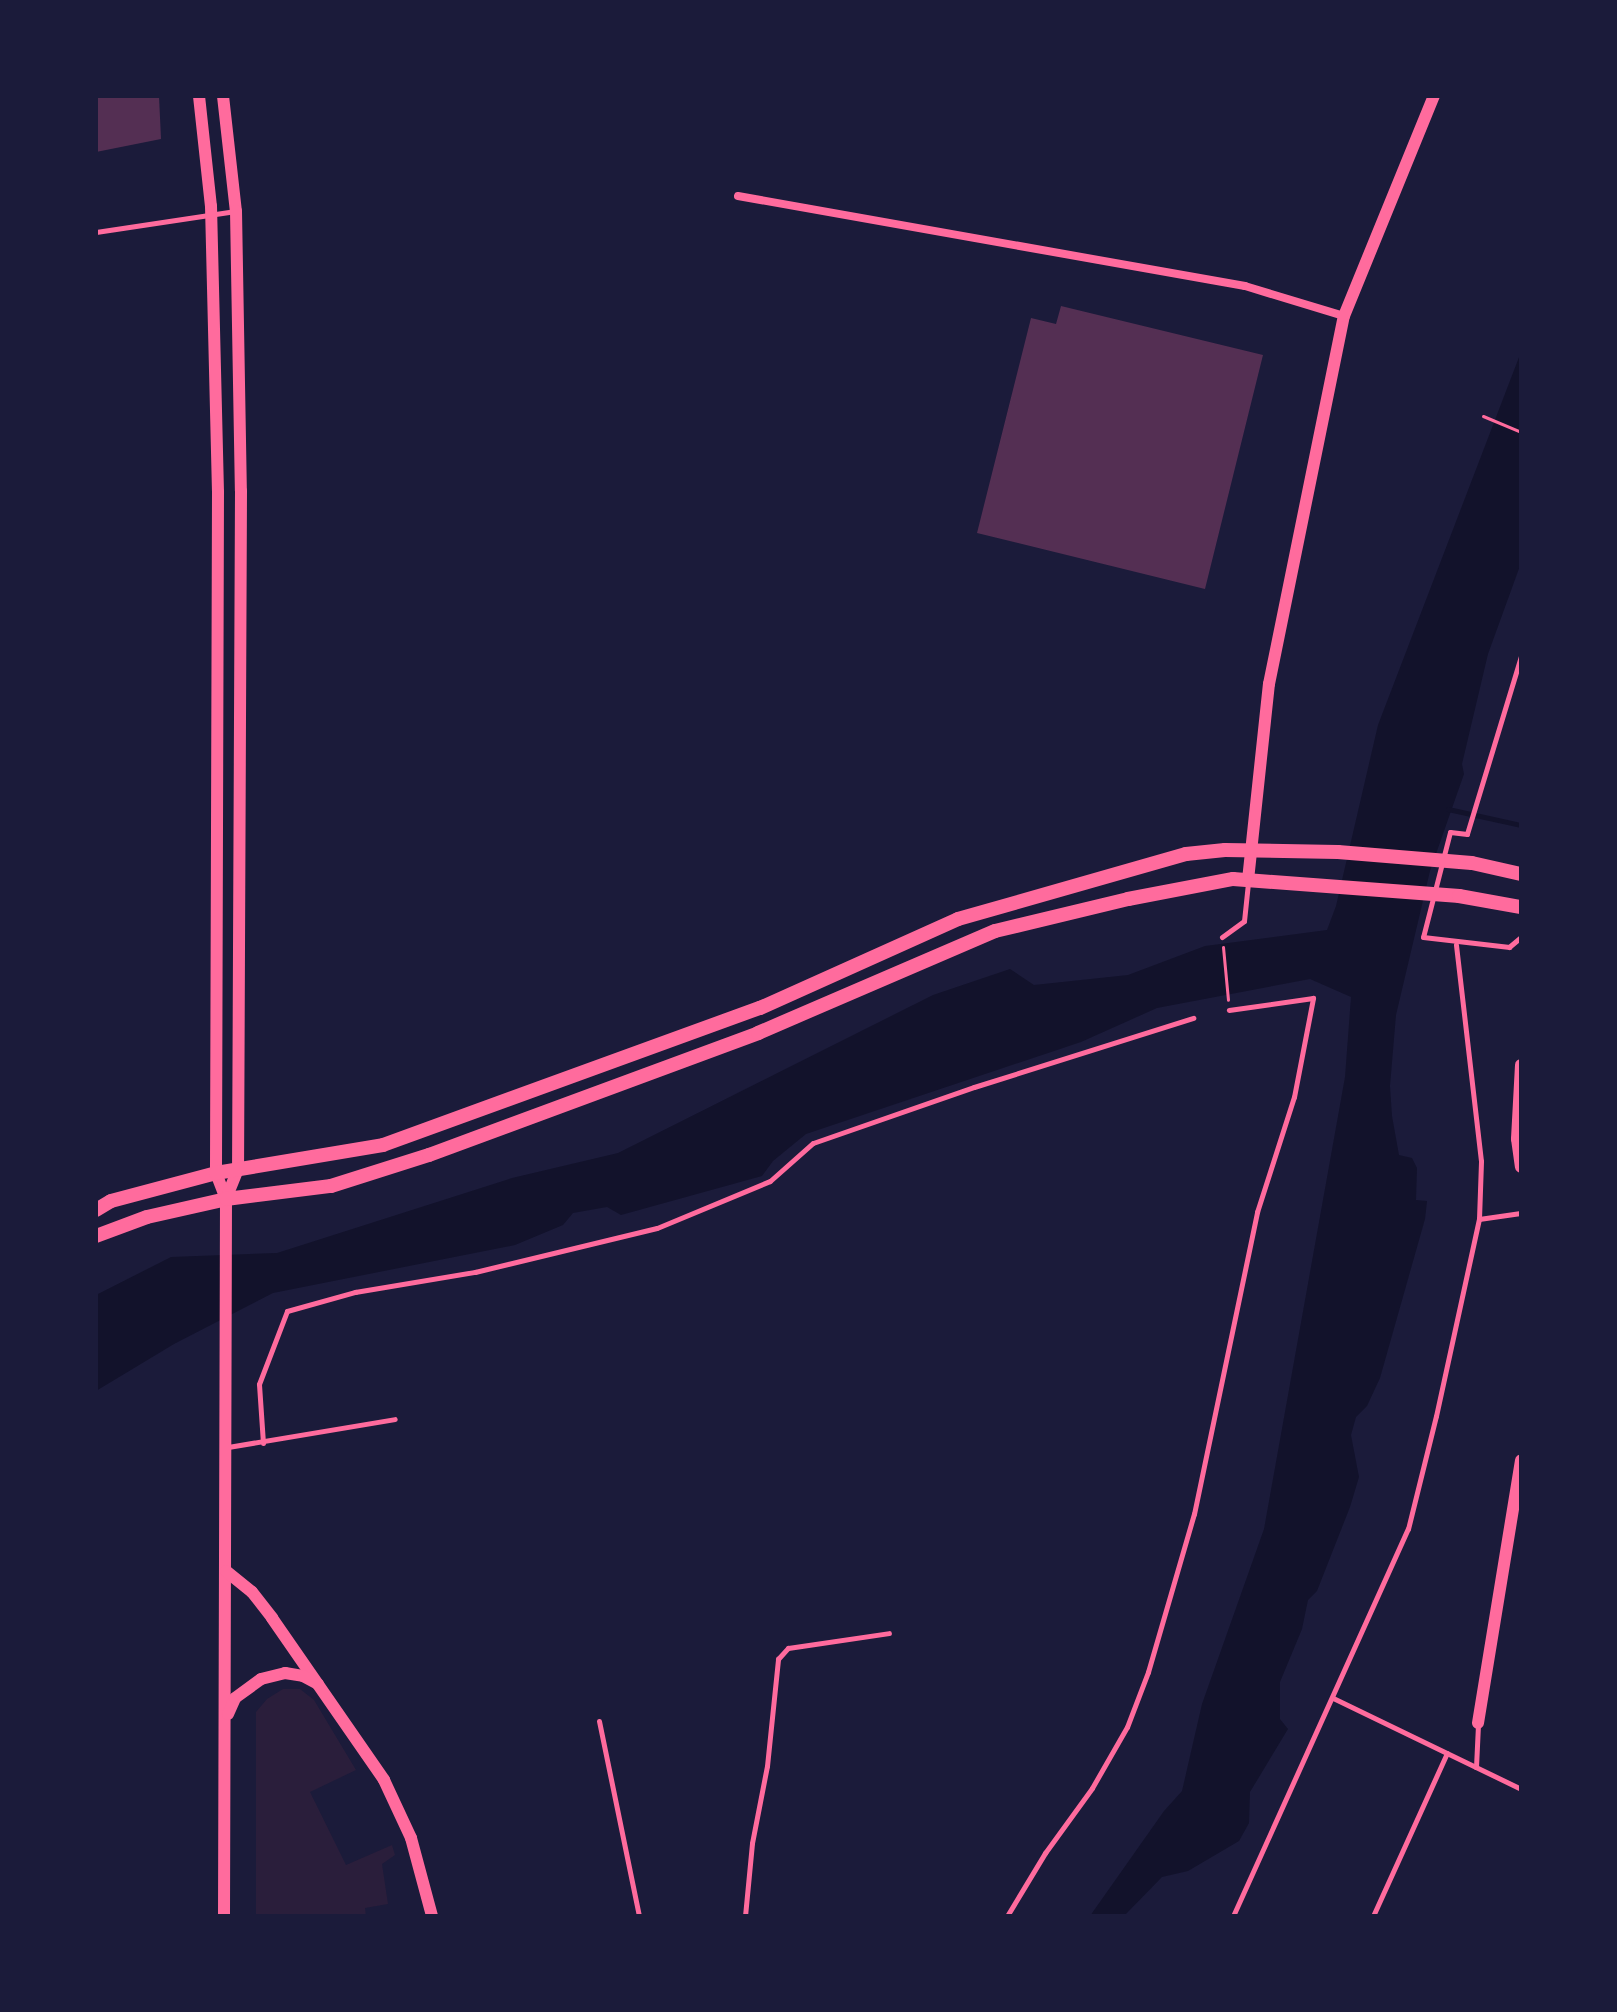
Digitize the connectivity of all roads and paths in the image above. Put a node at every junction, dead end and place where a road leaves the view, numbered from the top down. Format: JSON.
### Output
{"nodes":[{"id":1,"x":199,"y":96,"type":"edge"},
{"id":2,"x":223,"y":96,"type":"edge"},
{"id":3,"x":1434,"y":96,"type":"edge"},
{"id":4,"x":738,"y":196,"type":"dead end"},
{"id":5,"x":236,"y":211,"type":"junction"},
{"id":6,"x":211,"y":214,"type":"junction"},
{"id":7,"x":96,"y":232,"type":"edge"},
{"id":8,"x":1344,"y":316,"type":"junction"},
{"id":9,"x":1483,"y":416,"type":"dead end"},
{"id":10,"x":1521,"y":432,"type":"edge"},
{"id":11,"x":1521,"y":656,"type":"edge"},
{"id":12,"x":1250,"y":851,"type":"junction"},
{"id":13,"x":1521,"y":874,"type":"edge"},
{"id":14,"x":1248,"y":880,"type":"junction"},
{"id":15,"x":1521,"y":907,"type":"edge"},
{"id":16,"x":1222,"y":937,"type":"joint"},
{"id":17,"x":1521,"y":937,"type":"edge"},
{"id":18,"x":1456,"y":944,"type":"junction"},
{"id":19,"x":1229,"y":1010,"type":"joint"},
{"id":20,"x":1193,"y":1018,"type":"dead end"},
{"id":21,"x":1521,"y":1065,"type":"edge"},
{"id":22,"x":1521,"y":1167,"type":"edge"},
{"id":23,"x":238,"y":1169,"type":"junction"},
{"id":24,"x":216,"y":1173,"type":"junction"},
{"id":25,"x":226,"y":1199,"type":"junction"},
{"id":26,"x":96,"y":1210,"type":"edge"},
{"id":27,"x":1521,"y":1213,"type":"edge"},
{"id":28,"x":1479,"y":1219,"type":"junction"},
{"id":29,"x":96,"y":1236,"type":"edge"},
{"id":30,"x":395,"y":1419,"type":"dead end"},
{"id":31,"x":263,"y":1443,"type":"junction"},
{"id":32,"x":227,"y":1447,"type":"junction"},
{"id":33,"x":1521,"y":1461,"type":"edge"},
{"id":34,"x":226,"y":1571,"type":"junction"},
{"id":35,"x":889,"y":1633,"type":"dead end"},
{"id":36,"x":320,"y":1685,"type":"junction"},
{"id":37,"x":1333,"y":1698,"type":"junction"},
{"id":38,"x":226,"y":1717,"type":"junction"},
{"id":39,"x":599,"y":1721,"type":"dead end"},
{"id":40,"x":1478,"y":1723,"type":"joint"},
{"id":41,"x":1447,"y":1753,"type":"junction"},
{"id":42,"x":1476,"y":1767,"type":"junction"},
{"id":43,"x":1521,"y":1789,"type":"edge"},
{"id":44,"x":224,"y":1916,"type":"edge"},
{"id":45,"x":432,"y":1916,"type":"edge"},
{"id":46,"x":639,"y":1916,"type":"edge"},
{"id":47,"x":745,"y":1916,"type":"edge"},
{"id":48,"x":1007,"y":1916,"type":"edge"},
{"id":49,"x":1233,"y":1916,"type":"edge"},
{"id":50,"x":1373,"y":1916,"type":"edge"}],
"edges":[{"from":1,"to":6,"type":"street"},
{"from":2,"to":5,"type":"street"},
{"from":3,"to":8,"type":"street"},
{"from":4,"to":8,"type":"street"},
{"from":5,"to":6,"type":"lane"},
{"from":5,"to":23,"type":"street"},
{"from":6,"to":7,"type":"lane"},
{"from":6,"to":24,"type":"street"},
{"from":8,"to":12,"type":"street"},
{"from":9,"to":10,"type":"path"},
{"from":11,"to":18,"type":"lane"},
{"from":12,"to":13,"type":"main road"},
{"from":12,"to":14,"type":"street"},
{"from":12,"to":23,"type":"main road"},
{"from":14,"to":15,"type":"main road"},
{"from":14,"to":16,"type":"lane"},
{"from":14,"to":25,"type":"main road"},
{"from":16,"to":19,"type":"path"},
{"from":17,"to":18,"type":"lane"},
{"from":18,"to":28,"type":"lane"},
{"from":19,"to":48,"type":"lane"},
{"from":20,"to":31,"type":"lane"},
{"from":21,"to":22,"type":"street"},
{"from":23,"to":24,"type":"main road"},
{"from":23,"to":25,"type":"street"},
{"from":24,"to":25,"type":"street"},
{"from":24,"to":26,"type":"main road"},
{"from":25,"to":29,"type":"main road"},
{"from":25,"to":32,"type":"street"},
{"from":27,"to":28,"type":"lane"},
{"from":28,"to":37,"type":"lane"},
{"from":30,"to":31,"type":"lane"},
{"from":31,"to":32,"type":"lane"},
{"from":32,"to":34,"type":"street"},
{"from":33,"to":40,"type":"street"},
{"from":34,"to":36,"type":"street"},
{"from":34,"to":38,"type":"street"},
{"from":35,"to":47,"type":"lane"},
{"from":36,"to":38,"type":"street"},
{"from":36,"to":45,"type":"street"},
{"from":37,"to":41,"type":"lane"},
{"from":37,"to":49,"type":"lane"},
{"from":38,"to":44,"type":"street"},
{"from":39,"to":46,"type":"lane"},
{"from":40,"to":42,"type":"lane"},
{"from":41,"to":42,"type":"lane"},
{"from":41,"to":50,"type":"lane"},
{"from":42,"to":43,"type":"lane"}]}
